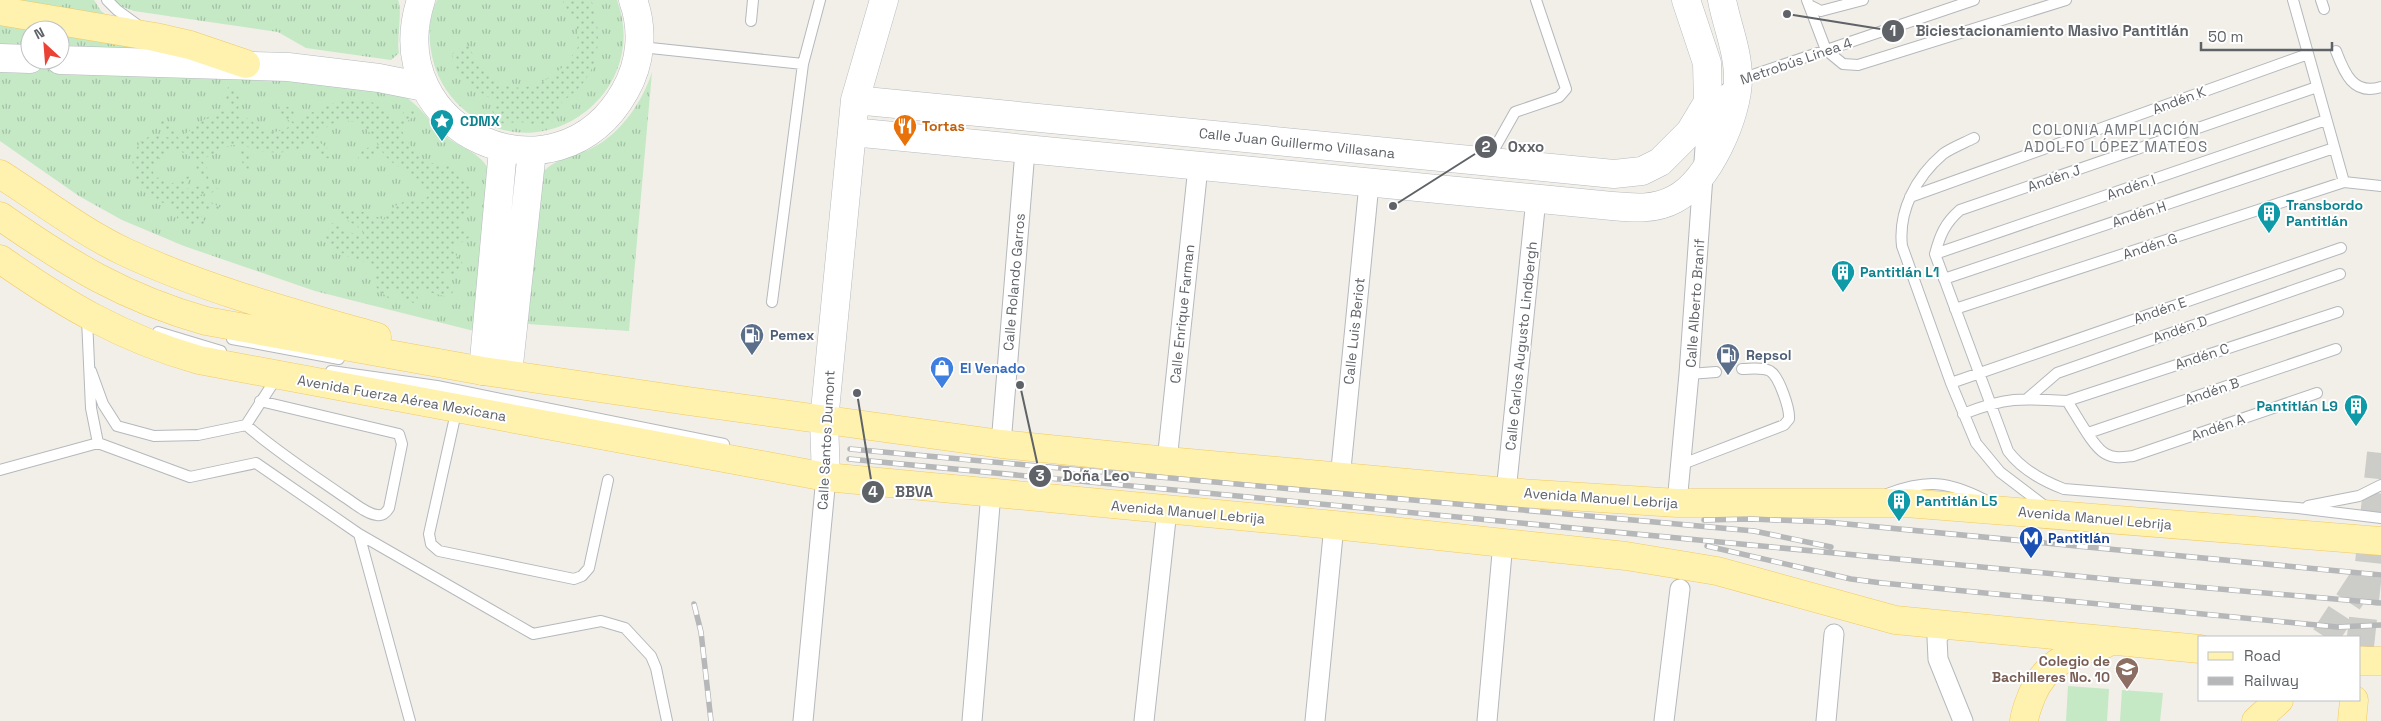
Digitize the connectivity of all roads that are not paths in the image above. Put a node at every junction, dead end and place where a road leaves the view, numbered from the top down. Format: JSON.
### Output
{"nodes":[{"id":1,"x":107,"y":0,"type":"edge"},
{"id":2,"x":421,"y":0,"type":"edge"},
{"id":3,"x":633,"y":0,"type":"edge"},
{"id":4,"x":752,"y":0,"type":"edge"},
{"id":5,"x":820,"y":0,"type":"edge"},
{"id":6,"x":884,"y":0,"type":"edge"},
{"id":7,"x":1536,"y":0,"type":"edge"},
{"id":8,"x":1686,"y":0,"type":"edge"},
{"id":9,"x":1722,"y":0,"type":"edge"},
{"id":10,"x":1863,"y":0,"type":"edge"},
{"id":11,"x":1974,"y":0,"type":"edge"},
{"id":12,"x":2066,"y":0,"type":"edge"},
{"id":13,"x":2293,"y":0,"type":"edge"},
{"id":14,"x":1808,"y":2,"type":"edge"},
{"id":15,"x":0,"y":11,"type":"edge"},
{"id":16,"x":751,"y":21,"type":"dead end"},
{"id":17,"x":155,"y":37,"type":"junction"},
{"id":18,"x":640,"y":46,"type":"junction"},
{"id":19,"x":1826,"y":50,"type":"junction"},
{"id":20,"x":2336,"y":51,"type":"dead end"},
{"id":21,"x":2308,"y":54,"type":"junction"},
{"id":22,"x":0,"y":58,"type":"edge"},
{"id":23,"x":20,"y":59,"type":"edge"},
{"id":24,"x":70,"y":60,"type":"edge"},
{"id":25,"x":246,"y":64,"type":"junction"},
{"id":26,"x":803,"y":64,"type":"junction"},
{"id":27,"x":1738,"y":80,"type":"junction"},
{"id":28,"x":424,"y":87,"type":"junction"},
{"id":29,"x":2317,"y":87,"type":"junction"},
{"id":30,"x":2381,"y":87,"type":"edge"},
{"id":31,"x":855,"y":100,"type":"junction"},
{"id":32,"x":1708,"y":102,"type":"junction"},
{"id":33,"x":2326,"y":120,"type":"junction"},
{"id":34,"x":852,"y":132,"type":"junction"},
{"id":35,"x":1974,"y":138,"type":"dead end"},
{"id":36,"x":2334,"y":148,"type":"junction"},
{"id":37,"x":503,"y":149,"type":"junction"},
{"id":38,"x":532,"y":151,"type":"junction"},
{"id":39,"x":1025,"y":151,"type":"junction"},
{"id":40,"x":1487,"y":161,"type":"junction"},
{"id":41,"x":1198,"y":167,"type":"junction"},
{"id":42,"x":1705,"y":168,"type":"junction"},
{"id":43,"x":0,"y":174,"type":"edge"},
{"id":44,"x":2344,"y":182,"type":"junction"},
{"id":45,"x":1369,"y":184,"type":"junction"},
{"id":46,"x":2381,"y":186,"type":"edge"},
{"id":47,"x":1910,"y":197,"type":"junction"},
{"id":48,"x":1536,"y":200,"type":"junction"},
{"id":49,"x":0,"y":216,"type":"edge"},
{"id":50,"x":0,"y":227,"type":"edge"},
{"id":51,"x":2341,"y":248,"type":"dead end"},
{"id":52,"x":1935,"y":254,"type":"junction"},
{"id":53,"x":0,"y":259,"type":"edge"},
{"id":54,"x":2340,"y":274,"type":"dead end"},
{"id":55,"x":71,"y":275,"type":"dead end"},
{"id":56,"x":1944,"y":279,"type":"junction"},
{"id":57,"x":55,"y":282,"type":"dead end"},
{"id":58,"x":71,"y":292,"type":"dead end"},
{"id":59,"x":101,"y":292,"type":"dead end"},
{"id":60,"x":772,"y":302,"type":"dead end"},
{"id":61,"x":1955,"y":309,"type":"junction"},
{"id":62,"x":2338,"y":312,"type":"dead end"},
{"id":63,"x":87,"y":315,"type":"junction"},
{"id":64,"x":146,"y":328,"type":"dead end"},
{"id":65,"x":2336,"y":350,"type":"dead end"},
{"id":66,"x":351,"y":361,"type":"dead end"},
{"id":67,"x":321,"y":370,"type":"dead end"},
{"id":68,"x":1742,"y":370,"type":"dead end"},
{"id":69,"x":91,"y":371,"type":"junction"},
{"id":70,"x":286,"y":371,"type":"junction"},
{"id":71,"x":418,"y":372,"type":"dead end"},
{"id":72,"x":495,"y":372,"type":"junction"},
{"id":73,"x":1716,"y":372,"type":"dead end"},
{"id":74,"x":1978,"y":373,"type":"junction"},
{"id":75,"x":1690,"y":374,"type":"junction"},
{"id":76,"x":447,"y":377,"type":"dead end"},
{"id":77,"x":1950,"y":383,"type":"junction"},
{"id":78,"x":2317,"y":393,"type":"dead end"},
{"id":79,"x":2028,"y":398,"type":"junction"},
{"id":80,"x":260,"y":401,"type":"junction"},
{"id":81,"x":2067,"y":401,"type":"junction"},
{"id":82,"x":1990,"y":404,"type":"junction"},
{"id":83,"x":457,"y":407,"type":"junction"},
{"id":84,"x":1962,"y":414,"type":"junction"},
{"id":85,"x":824,"y":421,"type":"junction"},
{"id":86,"x":246,"y":426,"type":"junction"},
{"id":87,"x":796,"y":426,"type":"dead end"},
{"id":88,"x":2088,"y":433,"type":"junction"},
{"id":89,"x":98,"y":443,"type":"junction"},
{"id":90,"x":1001,"y":444,"type":"junction"},
{"id":91,"x":739,"y":447,"type":"dead end"},
{"id":92,"x":785,"y":459,"type":"dead end"},
{"id":93,"x":1167,"y":462,"type":"junction"},
{"id":94,"x":1680,"y":465,"type":"junction"},
{"id":95,"x":0,"y":470,"type":"edge"},
{"id":96,"x":826,"y":477,"type":"junction"},
{"id":97,"x":1340,"y":479,"type":"junction"},
{"id":98,"x":608,"y":480,"type":"dead end"},
{"id":99,"x":2381,"y":485,"type":"edge"},
{"id":100,"x":1506,"y":492,"type":"junction"},
{"id":101,"x":991,"y":493,"type":"junction"},
{"id":102,"x":1676,"y":503,"type":"junction"},
{"id":103,"x":2298,"y":508,"type":"junction"},
{"id":104,"x":1167,"y":510,"type":"junction"},
{"id":105,"x":2057,"y":514,"type":"junction"},
{"id":106,"x":2381,"y":518,"type":"edge"},
{"id":107,"x":1334,"y":525,"type":"junction"},
{"id":108,"x":359,"y":534,"type":"junction"},
{"id":109,"x":2381,"y":541,"type":"edge"},
{"id":110,"x":1503,"y":542,"type":"junction"},
{"id":111,"x":1680,"y":589,"type":"dead end"},
{"id":112,"x":1947,"y":624,"type":"junction"},
{"id":113,"x":1834,"y":634,"type":"dead end"},
{"id":114,"x":2119,"y":641,"type":"junction"},
{"id":115,"x":2198,"y":649,"type":"edge"},
{"id":116,"x":2361,"y":661,"type":"edge"},
{"id":117,"x":2381,"y":661,"type":"edge"},
{"id":118,"x":2278,"y":701,"type":"edge"},
{"id":119,"x":2354,"y":701,"type":"edge"},
{"id":120,"x":410,"y":721,"type":"edge"},
{"id":121,"x":667,"y":721,"type":"edge"},
{"id":122,"x":802,"y":721,"type":"edge"},
{"id":123,"x":972,"y":721,"type":"edge"},
{"id":124,"x":1144,"y":721,"type":"edge"},
{"id":125,"x":1315,"y":721,"type":"edge"},
{"id":126,"x":1487,"y":721,"type":"edge"},
{"id":127,"x":1664,"y":721,"type":"edge"},
{"id":128,"x":1826,"y":721,"type":"edge"},
{"id":129,"x":1963,"y":721,"type":"edge"},
{"id":130,"x":2024,"y":721,"type":"edge"},
{"id":131,"x":2256,"y":721,"type":"edge"},
{"id":132,"x":2352,"y":721,"type":"edge"}],
"edges":[{"from":1,"to":17,"type":"lane"},
{"from":2,"to":28,"type":"street"},
{"from":3,"to":18,"type":"street"},
{"from":4,"to":16,"type":"lane"},
{"from":5,"to":26,"type":"lane"},
{"from":6,"to":31,"type":"street","name":"Calle Santos Dumont"},
{"from":7,"to":40,"type":"lane"},
{"from":8,"to":32,"type":"street"},
{"from":9,"to":27,"type":"street"},
{"from":10,"to":14,"type":"lane"},
{"from":11,"to":19,"type":"lane","name":"Metrobús Línea 4"},
{"from":12,"to":19,"type":"lane"},
{"from":13,"to":21,"type":"lane"},
{"from":14,"to":19,"type":"lane"},
{"from":15,"to":17,"type":"main road"},
{"from":17,"to":25,"type":"main road"},
{"from":18,"to":26,"type":"lane"},
{"from":18,"to":38,"type":"street"},
{"from":19,"to":27,"type":"lane","name":"Metrobús Línea 4"},
{"from":20,"to":30,"type":"lane"},
{"from":21,"to":29,"type":"lane"},
{"from":21,"to":47,"type":"lane","name":"Andén K"},
{"from":22,"to":23,"type":"street"},
{"from":24,"to":25,"type":"street"},
{"from":25,"to":28,"type":"street"},
{"from":26,"to":60,"type":"lane"},
{"from":27,"to":32,"type":"lane","name":"Metrobús Línea 4"},
{"from":27,"to":42,"type":"street"},
{"from":28,"to":37,"type":"street"},
{"from":29,"to":33,"type":"lane"},
{"from":29,"to":52,"type":"lane","name":"Andén J"},
{"from":31,"to":34,"type":"street","name":"Calle Santos Dumont"},
{"from":31,"to":40,"type":"street","name":"Calle Juan Guillermo Villasana"},
{"from":32,"to":40,"type":"street","name":"Calle Juan Guillermo Villasana"},
{"from":32,"to":42,"type":"street","name":"Calle Alberto Branif"},
{"from":33,"to":36,"type":"lane"},
{"from":33,"to":52,"type":"lane","name":"Andén I"},
{"from":34,"to":39,"type":"street"},
{"from":34,"to":85,"type":"street","name":"Calle Santos Dumont"},
{"from":35,"to":47,"type":"lane"},
{"from":36,"to":44,"type":"lane"},
{"from":36,"to":56,"type":"lane","name":"Andén H"},
{"from":37,"to":38,"type":"street"},
{"from":37,"to":72,"type":"street"},
{"from":38,"to":72,"type":"street"},
{"from":39,"to":41,"type":"street"},
{"from":39,"to":90,"type":"street","name":"Calle Rolando Garros"},
{"from":41,"to":45,"type":"street"},
{"from":41,"to":93,"type":"street","name":"Calle Enrique Farman"},
{"from":42,"to":48,"type":"street"},
{"from":42,"to":75,"type":"street","name":"Calle Alberto Branif"},
{"from":43,"to":72,"type":"main road"},
{"from":44,"to":46,"type":"lane"},
{"from":44,"to":61,"type":"lane","name":"Andén G"},
{"from":45,"to":48,"type":"street"},
{"from":45,"to":97,"type":"street","name":"Calle Luis Beriot"},
{"from":47,"to":77,"type":"lane"},
{"from":48,"to":100,"type":"street","name":"Calle Carlos Augusto Lindbergh"},
{"from":49,"to":72,"type":"main road"},
{"from":50,"to":55,"type":"lane"},
{"from":51,"to":74,"type":"lane","name":"Andén E"},
{"from":52,"to":56,"type":"lane"},
{"from":53,"to":63,"type":"main road","name":"Avenida Fuerza Aérea Mexicana"},
{"from":54,"to":79,"type":"lane","name":"Andén D"},
{"from":56,"to":61,"type":"lane"},
{"from":57,"to":58,"type":"lane"},
{"from":59,"to":66,"type":"lane"},
{"from":61,"to":74,"type":"lane"},
{"from":62,"to":81,"type":"lane","name":"Andén C"},
{"from":63,"to":69,"type":"lane"},
{"from":63,"to":70,"type":"main road","name":"Avenida Fuerza Aérea Mexicana"},
{"from":64,"to":70,"type":"lane"},
{"from":65,"to":88,"type":"lane","name":"Andén B"},
{"from":67,"to":91,"type":"lane"},
{"from":68,"to":94,"type":"lane"},
{"from":69,"to":86,"type":"lane"},
{"from":69,"to":89,"type":"lane"},
{"from":70,"to":80,"type":"lane"},
{"from":70,"to":83,"type":"main road","name":"Avenida Fuerza Aérea Mexicana"},
{"from":71,"to":76,"type":"lane"},
{"from":72,"to":85,"type":"main road"},
{"from":73,"to":75,"type":"lane"},
{"from":74,"to":77,"type":"lane","name":"Andén E"},
{"from":74,"to":82,"type":"lane"},
{"from":75,"to":94,"type":"street","name":"Calle Alberto Branif"},
{"from":77,"to":84,"type":"lane"},
{"from":78,"to":88,"type":"lane","name":"Andén A"},
{"from":79,"to":81,"type":"lane"},
{"from":79,"to":82,"type":"lane"},
{"from":80,"to":86,"type":"lane"},
{"from":80,"to":86,"type":"lane"},
{"from":81,"to":88,"type":"lane"},
{"from":82,"to":84,"type":"lane"},
{"from":82,"to":103,"type":"lane"},
{"from":83,"to":96,"type":"main road","name":"Avenida Fuerza Aérea Mexicana"},
{"from":83,"to":98,"type":"lane"},
{"from":84,"to":105,"type":"lane"},
{"from":85,"to":87,"type":"lane"},
{"from":85,"to":90,"type":"main road","name":"Avenida Manuel Lebrija"},
{"from":85,"to":96,"type":"street","name":"Calle Santos Dumont"},
{"from":89,"to":95,"type":"lane"},
{"from":89,"to":108,"type":"lane"},
{"from":90,"to":93,"type":"main road","name":"Avenida Manuel Lebrija"},
{"from":92,"to":96,"type":"lane"},
{"from":93,"to":97,"type":"main road","name":"Avenida Manuel Lebrija"},
{"from":94,"to":102,"type":"street","name":"Calle Alberto Branif"},
{"from":96,"to":101,"type":"main road","name":"Avenida Manuel Lebrija"},
{"from":96,"to":122,"type":"street","name":"Calle Santos Dumont"},
{"from":97,"to":100,"type":"main road","name":"Avenida Manuel Lebrija"},
{"from":99,"to":103,"type":"lane"},
{"from":100,"to":102,"type":"main road","name":"Avenida Manuel Lebrija"},
{"from":101,"to":104,"type":"main road","name":"Avenida Manuel Lebrija"},
{"from":101,"to":123,"type":"street"},
{"from":102,"to":105,"type":"main road","name":"Avenida Manuel Lebrija"},
{"from":103,"to":106,"type":"lane"},
{"from":104,"to":107,"type":"main road","name":"Avenida Manuel Lebrija"},
{"from":104,"to":124,"type":"street"},
{"from":105,"to":109,"type":"main road","name":"Avenida Manuel Lebrija"},
{"from":107,"to":110,"type":"main road","name":"Avenida Manuel Lebrija"},
{"from":107,"to":125,"type":"street"},
{"from":108,"to":120,"type":"lane"},
{"from":108,"to":121,"type":"lane"},
{"from":110,"to":112,"type":"main road","name":"Avenida Manuel Lebrija"},
{"from":110,"to":126,"type":"street"},
{"from":111,"to":127,"type":"street"},
{"from":112,"to":114,"type":"main road","name":"Avenida Manuel Lebrija"},
{"from":112,"to":129,"type":"street"},
{"from":113,"to":128,"type":"street"},
{"from":114,"to":115,"type":"main road","name":"Avenida Manuel Lebrija"},
{"from":114,"to":130,"type":"main road"},
{"from":116,"to":117,"type":"main road"},
{"from":118,"to":131,"type":"main road"},
{"from":119,"to":132,"type":"main road"}]}
